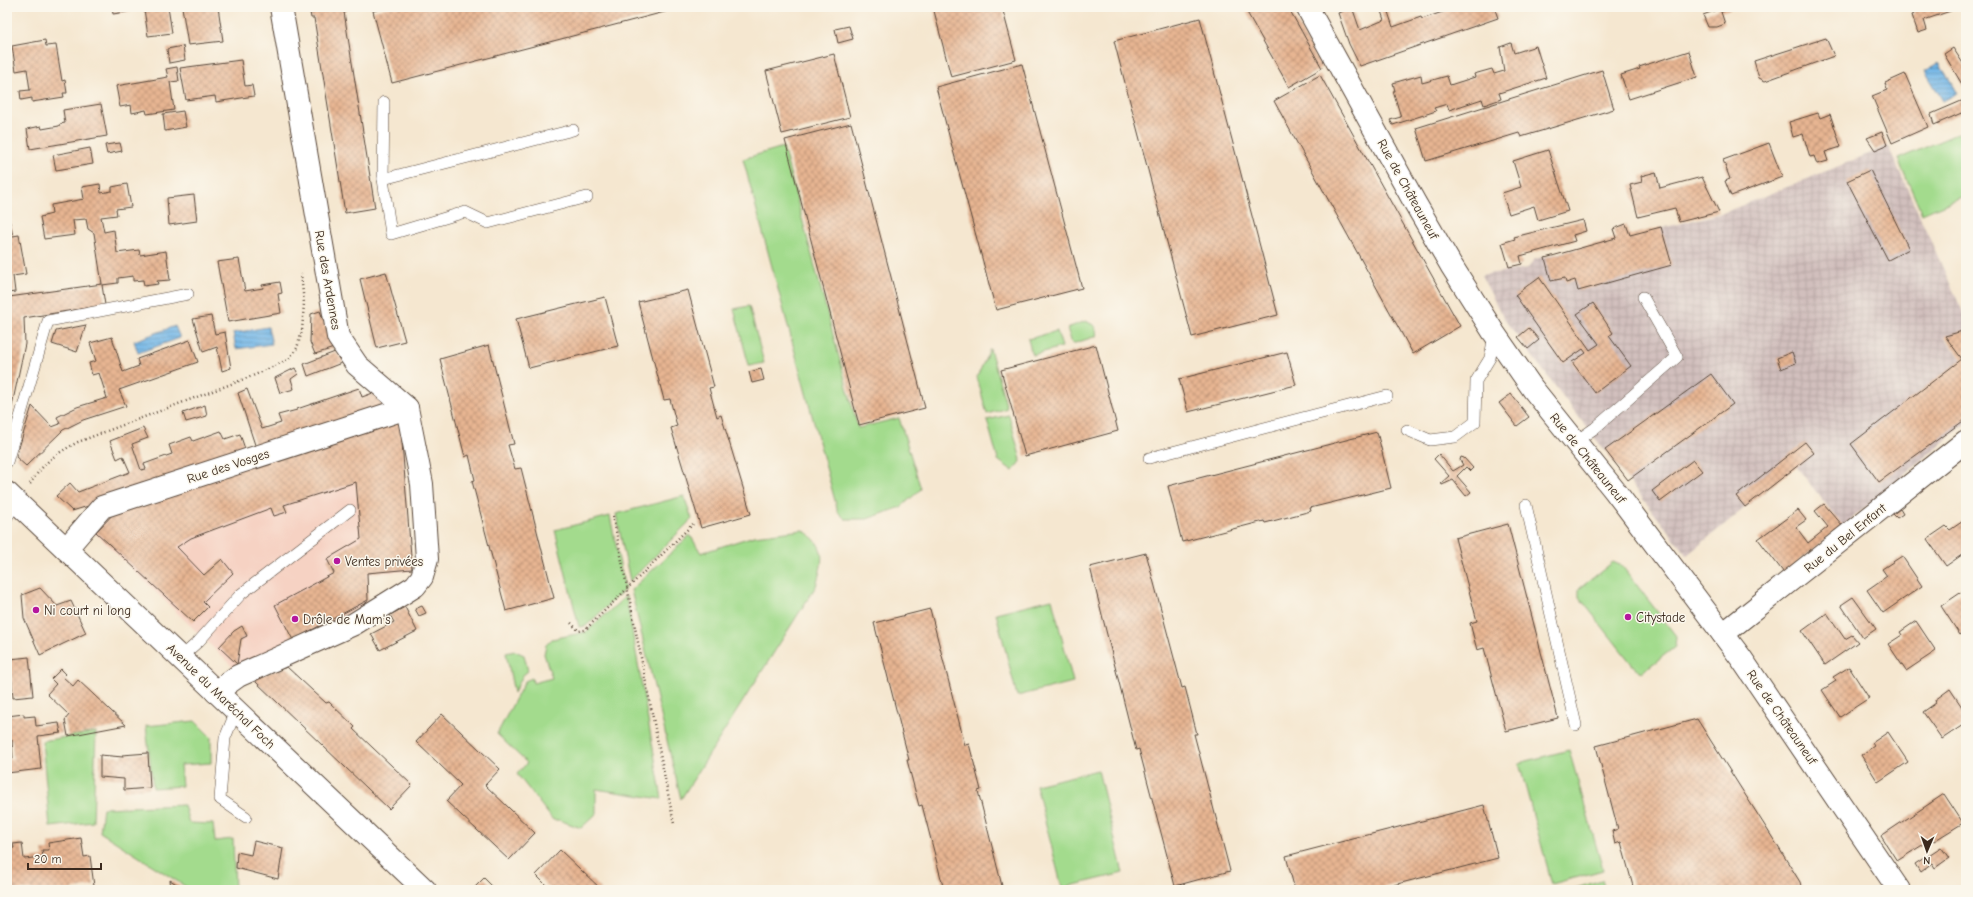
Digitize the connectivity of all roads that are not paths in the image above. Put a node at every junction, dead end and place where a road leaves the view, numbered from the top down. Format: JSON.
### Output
{"nodes":[{"id":1,"x":282,"y":7,"type":"edge"},
{"id":2,"x":1311,"y":9,"type":"edge"},
{"id":3,"x":384,"y":102,"type":"dead end"},
{"id":4,"x":573,"y":130,"type":"dead end"},
{"id":5,"x":384,"y":179,"type":"junction"},
{"id":6,"x":587,"y":197,"type":"dead end"},
{"id":7,"x":188,"y":294,"type":"dead end"},
{"id":8,"x":1643,"y":297,"type":"dead end"},
{"id":9,"x":1494,"y":333,"type":"junction"},
{"id":10,"x":1387,"y":396,"type":"dead end"},
{"id":11,"x":407,"y":408,"type":"junction"},
{"id":12,"x":1407,"y":430,"type":"dead end"},
{"id":13,"x":1966,"y":441,"type":"edge"},
{"id":14,"x":1575,"y":442,"type":"junction"},
{"id":15,"x":1148,"y":458,"type":"dead end"},
{"id":16,"x":7,"y":462,"type":"edge"},
{"id":17,"x":10,"y":504,"type":"edge"},
{"id":18,"x":1526,"y":505,"type":"dead end"},
{"id":19,"x":350,"y":510,"type":"dead end"},
{"id":20,"x":66,"y":549,"type":"junction"},
{"id":21,"x":1723,"y":634,"type":"junction"},
{"id":22,"x":180,"y":658,"type":"junction"},
{"id":23,"x":216,"y":692,"type":"junction"},
{"id":24,"x":236,"y":711,"type":"junction"},
{"id":25,"x":1576,"y":725,"type":"dead end"},
{"id":26,"x":246,"y":817,"type":"dead end"},
{"id":27,"x":425,"y":890,"type":"edge"},
{"id":28,"x":1899,"y":890,"type":"edge"}],
"edges":[{"from":1,"to":11,"type":"main road","name":"Rue des Ardennes"},
{"from":2,"to":9,"type":"main road","name":"Rue de Châteauneuf"},
{"from":3,"to":5,"type":"lane"},
{"from":4,"to":5,"type":"lane"},
{"from":5,"to":6,"type":"lane"},
{"from":7,"to":16,"type":"lane"},
{"from":8,"to":14,"type":"lane"},
{"from":9,"to":12,"type":"lane"},
{"from":9,"to":14,"type":"main road","name":"Rue de Châteauneuf"},
{"from":10,"to":15,"type":"lane"},
{"from":11,"to":20,"type":"main road","name":"Rue des Vosges"},
{"from":11,"to":23,"type":"main road"},
{"from":13,"to":21,"type":"main road","name":"Rue du Bel Enfant"},
{"from":14,"to":21,"type":"main road","name":"Rue de Châteauneuf"},
{"from":17,"to":20,"type":"main road","name":"Avenue du Maréchal Foch"},
{"from":18,"to":25,"type":"lane"},
{"from":19,"to":22,"type":"lane"},
{"from":20,"to":22,"type":"main road","name":"Avenue du Maréchal Foch"},
{"from":21,"to":28,"type":"main road","name":"Rue de Châteauneuf"},
{"from":22,"to":23,"type":"main road","name":"Avenue du Maréchal Foch"},
{"from":23,"to":24,"type":"main road","name":"Avenue du Maréchal Foch"},
{"from":24,"to":26,"type":"lane"},
{"from":24,"to":27,"type":"main road","name":"Avenue du Maréchal Foch"}]}
